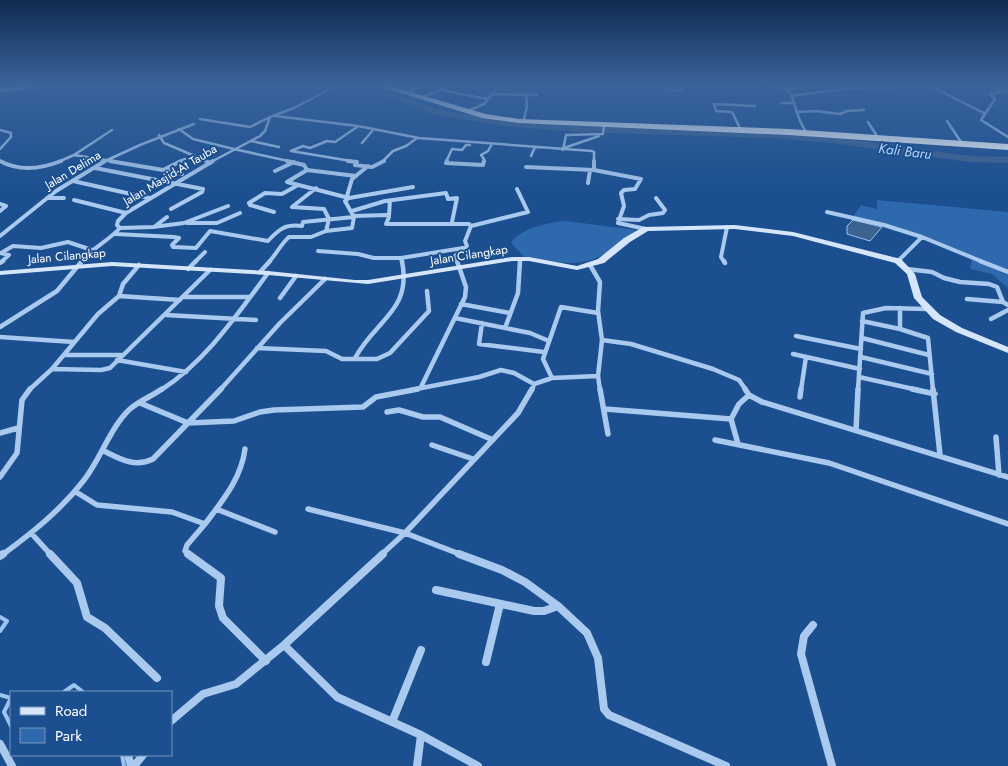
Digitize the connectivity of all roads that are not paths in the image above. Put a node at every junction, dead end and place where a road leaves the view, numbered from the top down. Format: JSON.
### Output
{"nodes":[{"id":1,"x":205,"y":120,"type":"edge"},
{"id":2,"x":264,"y":120,"type":"edge"},
{"id":3,"x":270,"y":120,"type":"edge"},
{"id":4,"x":304,"y":120,"type":"edge"},
{"id":5,"x":516,"y":120,"type":"edge"},
{"id":6,"x":542,"y":120,"type":"edge"},
{"id":7,"x":736,"y":120,"type":"edge"},
{"id":8,"x":798,"y":120,"type":"edge"},
{"id":9,"x":983,"y":120,"type":"edge"},
{"id":10,"x":948,"y":121,"type":"dead end"},
{"id":11,"x":868,"y":122,"type":"dead end"},
{"id":12,"x":194,"y":124,"type":"dead end"},
{"id":13,"x":358,"y":126,"type":"junction"},
{"id":14,"x":740,"y":128,"type":"junction"},
{"id":15,"x":179,"y":129,"type":"junction"},
{"id":16,"x":0,"y":130,"type":"edge"},
{"id":17,"x":112,"y":130,"type":"dead end"},
{"id":18,"x":373,"y":130,"type":"junction"},
{"id":19,"x":603,"y":130,"type":"junction"},
{"id":20,"x":806,"y":132,"type":"junction"},
{"id":21,"x":159,"y":135,"type":"junction"},
{"id":22,"x":877,"y":136,"type":"junction"},
{"id":23,"x":1008,"y":137,"type":"edge"},
{"id":24,"x":417,"y":138,"type":"junction"},
{"id":25,"x":251,"y":141,"type":"junction"},
{"id":26,"x":472,"y":142,"type":"junction"},
{"id":27,"x":961,"y":142,"type":"junction"},
{"id":28,"x":362,"y":143,"type":"dead end"},
{"id":29,"x":492,"y":144,"type":"junction"},
{"id":30,"x":1008,"y":146,"type":"edge"},
{"id":31,"x":279,"y":147,"type":"dead end"},
{"id":32,"x":535,"y":147,"type":"junction"},
{"id":33,"x":0,"y":149,"type":"edge"},
{"id":34,"x":234,"y":149,"type":"junction"},
{"id":35,"x":564,"y":149,"type":"junction"},
{"id":36,"x":74,"y":155,"type":"junction"},
{"id":37,"x":531,"y":156,"type":"dead end"},
{"id":38,"x":184,"y":159,"type":"dead end"},
{"id":39,"x":108,"y":160,"type":"junction"},
{"id":40,"x":0,"y":161,"type":"edge"},
{"id":41,"x":294,"y":162,"type":"junction"},
{"id":42,"x":311,"y":162,"type":"dead end"},
{"id":43,"x":210,"y":163,"type":"junction"},
{"id":44,"x":304,"y":165,"type":"junction"},
{"id":45,"x":368,"y":166,"type":"junction"},
{"id":46,"x":526,"y":167,"type":"dead end"},
{"id":47,"x":95,"y":168,"type":"junction"},
{"id":48,"x":163,"y":170,"type":"junction"},
{"id":49,"x":307,"y":170,"type":"junction"},
{"id":50,"x":592,"y":170,"type":"junction"},
{"id":51,"x":275,"y":172,"type":"dead end"},
{"id":52,"x":182,"y":174,"type":"dead end"},
{"id":53,"x":356,"y":176,"type":"junction"},
{"id":54,"x":72,"y":180,"type":"junction"},
{"id":55,"x":175,"y":183,"type":"junction"},
{"id":56,"x":588,"y":183,"type":"dead end"},
{"id":57,"x":298,"y":184,"type":"junction"},
{"id":58,"x":413,"y":187,"type":"dead end"},
{"id":59,"x":316,"y":188,"type":"junction"},
{"id":60,"x":517,"y":189,"type":"dead end"},
{"id":61,"x":47,"y":198,"type":"junction"},
{"id":62,"x":64,"y":198,"type":"dead end"},
{"id":63,"x":149,"y":198,"type":"junction"},
{"id":64,"x":349,"y":198,"type":"junction"},
{"id":65,"x":656,"y":198,"type":"dead end"},
{"id":66,"x":74,"y":200,"type":"dead end"},
{"id":67,"x":390,"y":200,"type":"junction"},
{"id":68,"x":0,"y":204,"type":"edge"},
{"id":69,"x":228,"y":206,"type":"dead end"},
{"id":70,"x":171,"y":208,"type":"dead end"},
{"id":71,"x":0,"y":211,"type":"edge"},
{"id":72,"x":352,"y":211,"type":"junction"},
{"id":73,"x":274,"y":212,"type":"dead end"},
{"id":74,"x":827,"y":212,"type":"dead end"},
{"id":75,"x":126,"y":213,"type":"junction"},
{"id":76,"x":240,"y":213,"type":"dead end"},
{"id":77,"x":389,"y":216,"type":"junction"},
{"id":78,"x":167,"y":217,"type":"dead end"},
{"id":79,"x":354,"y":217,"type":"junction"},
{"id":80,"x":329,"y":219,"type":"junction"},
{"id":81,"x":618,"y":219,"type":"junction"},
{"id":82,"x":452,"y":222,"type":"junction"},
{"id":83,"x":184,"y":223,"type":"junction"},
{"id":84,"x":471,"y":226,"type":"junction"},
{"id":85,"x":153,"y":227,"type":"junction"},
{"id":86,"x":727,"y":227,"type":"junction"},
{"id":87,"x":120,"y":228,"type":"junction"},
{"id":88,"x":646,"y":229,"type":"junction"},
{"id":89,"x":326,"y":231,"type":"junction"},
{"id":90,"x":116,"y":234,"type":"junction"},
{"id":91,"x":0,"y":236,"type":"edge"},
{"id":92,"x":922,"y":237,"type":"junction"},
{"id":93,"x":463,"y":248,"type":"junction"},
{"id":94,"x":92,"y":250,"type":"junction"},
{"id":95,"x":318,"y":251,"type":"dead end"},
{"id":96,"x":205,"y":252,"type":"dead end"},
{"id":97,"x":0,"y":253,"type":"edge"},
{"id":98,"x":401,"y":258,"type":"junction"},
{"id":99,"x":520,"y":259,"type":"junction"},
{"id":100,"x":898,"y":262,"type":"junction"},
{"id":101,"x":0,"y":263,"type":"edge"},
{"id":102,"x":725,"y":263,"type":"dead end"},
{"id":103,"x":139,"y":265,"type":"junction"},
{"id":104,"x":590,"y":265,"type":"junction"},
{"id":105,"x":76,"y":266,"type":"junction"},
{"id":106,"x":188,"y":269,"type":"junction"},
{"id":107,"x":459,"y":269,"type":"junction"},
{"id":108,"x":907,"y":269,"type":"junction"},
{"id":109,"x":210,"y":270,"type":"junction"},
{"id":110,"x":264,"y":272,"type":"junction"},
{"id":111,"x":1008,"y":272,"type":"edge"},
{"id":112,"x":0,"y":273,"type":"edge"},
{"id":113,"x":296,"y":276,"type":"junction"},
{"id":114,"x":405,"y":277,"type":"junction"},
{"id":115,"x":325,"y":279,"type":"junction"},
{"id":116,"x":427,"y":291,"type":"dead end"},
{"id":117,"x":119,"y":296,"type":"junction"},
{"id":118,"x":250,"y":297,"type":"junction"},
{"id":119,"x":280,"y":298,"type":"dead end"},
{"id":120,"x":182,"y":299,"type":"junction"},
{"id":121,"x":967,"y":299,"type":"dead end"},
{"id":122,"x":1003,"y":302,"type":"junction"},
{"id":123,"x":461,"y":304,"type":"junction"},
{"id":124,"x":1008,"y":305,"type":"edge"},
{"id":125,"x":900,"y":308,"type":"junction"},
{"id":126,"x":927,"y":310,"type":"junction"},
{"id":127,"x":1008,"y":310,"type":"edge"},
{"id":128,"x":598,"y":312,"type":"junction"},
{"id":129,"x":510,"y":313,"type":"junction"},
{"id":130,"x":166,"y":315,"type":"junction"},
{"id":131,"x":236,"y":318,"type":"junction"},
{"id":132,"x":454,"y":318,"type":"junction"},
{"id":133,"x":991,"y":319,"type":"dead end"},
{"id":134,"x":256,"y":320,"type":"dead end"},
{"id":135,"x":862,"y":321,"type":"junction"},
{"id":136,"x":482,"y":324,"type":"junction"},
{"id":137,"x":0,"y":327,"type":"edge"},
{"id":138,"x":505,"y":328,"type":"junction"},
{"id":139,"x":900,"y":330,"type":"junction"},
{"id":140,"x":796,"y":336,"type":"dead end"},
{"id":141,"x":0,"y":337,"type":"edge"},
{"id":142,"x":862,"y":338,"type":"junction"},
{"id":143,"x":602,"y":340,"type":"junction"},
{"id":144,"x":74,"y":342,"type":"junction"},
{"id":145,"x":548,"y":342,"type":"junction"},
{"id":146,"x":257,"y":348,"type":"junction"},
{"id":147,"x":861,"y":349,"type":"junction"},
{"id":148,"x":1008,"y":350,"type":"edge"},
{"id":149,"x":544,"y":352,"type":"junction"},
{"id":150,"x":64,"y":354,"type":"junction"},
{"id":151,"x":793,"y":354,"type":"dead end"},
{"id":152,"x":929,"y":355,"type":"junction"},
{"id":153,"x":122,"y":356,"type":"junction"},
{"id":154,"x":806,"y":357,"type":"junction"},
{"id":155,"x":861,"y":357,"type":"junction"},
{"id":156,"x":355,"y":358,"type":"junction"},
{"id":157,"x":117,"y":360,"type":"junction"},
{"id":158,"x":52,"y":369,"type":"junction"},
{"id":159,"x":860,"y":369,"type":"junction"},
{"id":160,"x":186,"y":372,"type":"junction"},
{"id":161,"x":932,"y":374,"type":"junction"},
{"id":162,"x":598,"y":376,"type":"junction"},
{"id":163,"x":859,"y":377,"type":"junction"},
{"id":164,"x":552,"y":378,"type":"junction"},
{"id":165,"x":534,"y":384,"type":"junction"},
{"id":166,"x":421,"y":387,"type":"junction"},
{"id":167,"x":935,"y":394,"type":"junction"},
{"id":168,"x":749,"y":395,"type":"junction"},
{"id":169,"x":800,"y":397,"type":"dead end"},
{"id":170,"x":140,"y":403,"type":"junction"},
{"id":171,"x":605,"y":409,"type":"junction"},
{"id":172,"x":387,"y":412,"type":"dead end"},
{"id":173,"x":731,"y":419,"type":"junction"},
{"id":174,"x":188,"y":423,"type":"junction"},
{"id":175,"x":18,"y":428,"type":"junction"},
{"id":176,"x":856,"y":430,"type":"junction"},
{"id":177,"x":0,"y":433,"type":"edge"},
{"id":178,"x":608,"y":434,"type":"dead end"},
{"id":179,"x":996,"y":437,"type":"dead end"},
{"id":180,"x":493,"y":440,"type":"junction"},
{"id":181,"x":715,"y":440,"type":"dead end"},
{"id":182,"x":738,"y":444,"type":"junction"},
{"id":183,"x":432,"y":445,"type":"dead end"},
{"id":184,"x":245,"y":449,"type":"dead end"},
{"id":185,"x":104,"y":451,"type":"junction"},
{"id":186,"x":940,"y":455,"type":"junction"},
{"id":187,"x":473,"y":459,"type":"junction"},
{"id":188,"x":999,"y":475,"type":"junction"},
{"id":189,"x":0,"y":477,"type":"edge"},
{"id":190,"x":1008,"y":477,"type":"edge"},
{"id":191,"x":76,"y":492,"type":"junction"},
{"id":192,"x":216,"y":509,"type":"junction"},
{"id":193,"x":308,"y":509,"type":"dead end"},
{"id":194,"x":205,"y":524,"type":"junction"},
{"id":195,"x":1008,"y":524,"type":"edge"},
{"id":196,"x":275,"y":532,"type":"dead end"},
{"id":197,"x":405,"y":533,"type":"junction"},
{"id":198,"x":32,"y":534,"type":"junction"},
{"id":199,"x":0,"y":556,"type":"edge"},
{"id":200,"x":436,"y":590,"type":"dead end"},
{"id":201,"x":500,"y":604,"type":"junction"},
{"id":202,"x":558,"y":606,"type":"junction"},
{"id":203,"x":813,"y":625,"type":"dead end"},
{"id":204,"x":284,"y":645,"type":"junction"},
{"id":205,"x":421,"y":650,"type":"dead end"},
{"id":206,"x":266,"y":661,"type":"junction"},
{"id":207,"x":486,"y":662,"type":"dead end"},
{"id":208,"x":157,"y":678,"type":"dead end"},
{"id":209,"x":172,"y":720,"type":"edge"},
{"id":210,"x":392,"y":722,"type":"junction"},
{"id":211,"x":421,"y":734,"type":"junction"},
{"id":212,"x":0,"y":744,"type":"edge"},
{"id":213,"x":142,"y":756,"type":"edge"},
{"id":214,"x":12,"y":766,"type":"edge"},
{"id":215,"x":132,"y":766,"type":"edge"},
{"id":216,"x":417,"y":766,"type":"edge"},
{"id":217,"x":478,"y":766,"type":"edge"},
{"id":218,"x":726,"y":766,"type":"edge"},
{"id":219,"x":832,"y":766,"type":"edge"}],
"edges":[{"from":1,"to":2,"type":"street"},
{"from":3,"to":25,"type":"street","name":"Jalan Masjid-At Tauba"},
{"from":4,"to":13,"type":"street"},
{"from":5,"to":19,"type":"highway"},
{"from":6,"to":14,"type":"highway"},
{"from":7,"to":14,"type":"street"},
{"from":8,"to":20,"type":"street"},
{"from":9,"to":23,"type":"street"},
{"from":10,"to":27,"type":"street"},
{"from":11,"to":22,"type":"street"},
{"from":12,"to":15,"type":"street","name":"Jalan Delima"},
{"from":13,"to":18,"type":"street"},
{"from":13,"to":45,"type":"street"},
{"from":14,"to":20,"type":"highway"},
{"from":15,"to":21,"type":"street","name":"Jalan Delima"},
{"from":15,"to":34,"type":"street"},
{"from":16,"to":33,"type":"street"},
{"from":17,"to":36,"type":"street"},
{"from":18,"to":24,"type":"street"},
{"from":18,"to":28,"type":"street"},
{"from":19,"to":30,"type":"highway"},
{"from":19,"to":35,"type":"street"},
{"from":19,"to":35,"type":"street"},
{"from":20,"to":22,"type":"highway"},
{"from":21,"to":39,"type":"street","name":"Jalan Delima"},
{"from":21,"to":43,"type":"street"},
{"from":22,"to":27,"type":"highway"},
{"from":24,"to":26,"type":"street"},
{"from":24,"to":45,"type":"street"},
{"from":25,"to":31,"type":"street"},
{"from":25,"to":34,"type":"street","name":"Jalan Masjid-At Tauba"},
{"from":26,"to":29,"type":"street"},
{"from":26,"to":29,"type":"street"},
{"from":27,"to":30,"type":"highway"},
{"from":29,"to":32,"type":"street"},
{"from":32,"to":35,"type":"street"},
{"from":32,"to":37,"type":"street"},
{"from":34,"to":41,"type":"street"},
{"from":34,"to":43,"type":"street","name":"Jalan Masjid-At Tauba"},
{"from":35,"to":50,"type":"street"},
{"from":36,"to":39,"type":"street"},
{"from":36,"to":40,"type":"street"},
{"from":38,"to":48,"type":"street"},
{"from":39,"to":47,"type":"street","name":"Jalan Delima"},
{"from":39,"to":48,"type":"street"},
{"from":41,"to":44,"type":"street"},
{"from":41,"to":51,"type":"street"},
{"from":42,"to":44,"type":"street"},
{"from":43,"to":55,"type":"street","name":"Jalan Masjid-At Tauba"},
{"from":44,"to":49,"type":"street"},
{"from":45,"to":53,"type":"street"},
{"from":46,"to":50,"type":"street"},
{"from":47,"to":54,"type":"street","name":"Jalan Delima"},
{"from":47,"to":55,"type":"street"},
{"from":48,"to":52,"type":"street"},
{"from":49,"to":53,"type":"street"},
{"from":49,"to":57,"type":"street"},
{"from":50,"to":56,"type":"street"},
{"from":50,"to":81,"type":"street"},
{"from":53,"to":64,"type":"street"},
{"from":54,"to":61,"type":"street","name":"Jalan Delima"},
{"from":54,"to":63,"type":"street"},
{"from":55,"to":63,"type":"street","name":"Jalan Masjid-At Tauba"},
{"from":55,"to":70,"type":"street"},
{"from":57,"to":59,"type":"street"},
{"from":57,"to":73,"type":"street"},
{"from":58,"to":64,"type":"street"},
{"from":59,"to":64,"type":"street"},
{"from":59,"to":80,"type":"street"},
{"from":60,"to":84,"type":"street"},
{"from":61,"to":62,"type":"street"},
{"from":61,"to":91,"type":"street","name":"Jalan Delima"},
{"from":63,"to":75,"type":"street","name":"Jalan Masjid-At Tauba"},
{"from":64,"to":72,"type":"street"},
{"from":65,"to":81,"type":"street"},
{"from":66,"to":75,"type":"street"},
{"from":67,"to":72,"type":"street"},
{"from":67,"to":77,"type":"street"},
{"from":67,"to":82,"type":"street"},
{"from":68,"to":71,"type":"street"},
{"from":69,"to":83,"type":"street"},
{"from":72,"to":79,"type":"street"},
{"from":74,"to":92,"type":"street"},
{"from":75,"to":87,"type":"street","name":"Jalan Masjid-At Tauba"},
{"from":76,"to":83,"type":"street"},
{"from":77,"to":79,"type":"street"},
{"from":77,"to":82,"type":"street"},
{"from":78,"to":85,"type":"street"},
{"from":79,"to":80,"type":"street"},
{"from":79,"to":89,"type":"street"},
{"from":80,"to":89,"type":"street"},
{"from":80,"to":90,"type":"street"},
{"from":81,"to":88,"type":"street"},
{"from":82,"to":84,"type":"street"},
{"from":83,"to":85,"type":"street"},
{"from":84,"to":93,"type":"street"},
{"from":85,"to":87,"type":"street"},
{"from":86,"to":88,"type":"street","name":"Jalan Cilangkap"},
{"from":86,"to":100,"type":"street","name":"Jalan Cilangkap"},
{"from":86,"to":102,"type":"street"},
{"from":87,"to":90,"type":"street","name":"Jalan Masjid-At Tauba"},
{"from":88,"to":104,"type":"street","name":"Jalan Cilangkap"},
{"from":89,"to":110,"type":"street"},
{"from":90,"to":94,"type":"street","name":"Jalan Masjid-At Tauba"},
{"from":92,"to":100,"type":"street"},
{"from":92,"to":111,"type":"street"},
{"from":93,"to":98,"type":"street"},
{"from":93,"to":107,"type":"street"},
{"from":94,"to":97,"type":"street"},
{"from":94,"to":105,"type":"street","name":"Jalan Masjid-At Tauba"},
{"from":95,"to":98,"type":"street"},
{"from":96,"to":106,"type":"street"},
{"from":97,"to":101,"type":"street"},
{"from":98,"to":114,"type":"street"},
{"from":99,"to":104,"type":"street","name":"Jalan Cilangkap"},
{"from":99,"to":107,"type":"street","name":"Jalan Cilangkap"},
{"from":99,"to":129,"type":"street"},
{"from":100,"to":108,"type":"street","name":"Jalan Cilangkap"},
{"from":103,"to":105,"type":"street","name":"Jalan Cilangkap"},
{"from":103,"to":106,"type":"street","name":"Jalan Cilangkap"},
{"from":103,"to":117,"type":"street"},
{"from":104,"to":128,"type":"street"},
{"from":105,"to":112,"type":"street","name":"Jalan Cilangkap"},
{"from":105,"to":137,"type":"street","name":"Jalan Masjid-At Tauba"},
{"from":106,"to":109,"type":"street","name":"Jalan Cilangkap"},
{"from":107,"to":114,"type":"street","name":"Jalan Cilangkap"},
{"from":107,"to":123,"type":"street"},
{"from":108,"to":122,"type":"street"},
{"from":108,"to":126,"type":"street"},
{"from":109,"to":110,"type":"street","name":"Jalan Cilangkap"},
{"from":109,"to":120,"type":"street"},
{"from":110,"to":113,"type":"street","name":"Jalan Cilangkap"},
{"from":110,"to":118,"type":"street"},
{"from":113,"to":115,"type":"street","name":"Jalan Cilangkap"},
{"from":113,"to":119,"type":"street"},
{"from":114,"to":115,"type":"street","name":"Jalan Cilangkap"},
{"from":114,"to":156,"type":"street"},
{"from":115,"to":146,"type":"street"},
{"from":116,"to":156,"type":"street"},
{"from":117,"to":120,"type":"street"},
{"from":117,"to":144,"type":"street"},
{"from":118,"to":120,"type":"street"},
{"from":118,"to":131,"type":"street"},
{"from":120,"to":130,"type":"street"},
{"from":121,"to":122,"type":"street"},
{"from":122,"to":124,"type":"street"},
{"from":123,"to":129,"type":"street"},
{"from":123,"to":132,"type":"street"},
{"from":125,"to":126,"type":"street"},
{"from":125,"to":135,"type":"street"},
{"from":125,"to":139,"type":"street"},
{"from":126,"to":148,"type":"street"},
{"from":127,"to":133,"type":"street"},
{"from":128,"to":143,"type":"street"},
{"from":128,"to":145,"type":"street"},
{"from":129,"to":138,"type":"street"},
{"from":130,"to":131,"type":"street"},
{"from":130,"to":153,"type":"street"},
{"from":131,"to":134,"type":"street"},
{"from":131,"to":160,"type":"street"},
{"from":132,"to":136,"type":"street"},
{"from":132,"to":166,"type":"street"},
{"from":135,"to":139,"type":"street"},
{"from":135,"to":142,"type":"street"},
{"from":136,"to":138,"type":"street"},
{"from":136,"to":149,"type":"street"},
{"from":138,"to":145,"type":"street"},
{"from":139,"to":152,"type":"street"},
{"from":140,"to":147,"type":"street"},
{"from":141,"to":144,"type":"street"},
{"from":142,"to":147,"type":"street"},
{"from":142,"to":152,"type":"street"},
{"from":143,"to":162,"type":"street"},
{"from":143,"to":168,"type":"street"},
{"from":144,"to":150,"type":"street"},
{"from":145,"to":149,"type":"street"},
{"from":146,"to":156,"type":"street"},
{"from":146,"to":174,"type":"street"},
{"from":147,"to":155,"type":"street"},
{"from":149,"to":164,"type":"street"},
{"from":150,"to":153,"type":"street"},
{"from":150,"to":158,"type":"street"},
{"from":151,"to":154,"type":"street"},
{"from":152,"to":161,"type":"street"},
{"from":153,"to":157,"type":"street"},
{"from":154,"to":159,"type":"street"},
{"from":154,"to":169,"type":"street"},
{"from":155,"to":159,"type":"street"},
{"from":155,"to":161,"type":"street"},
{"from":157,"to":158,"type":"street"},
{"from":157,"to":160,"type":"street"},
{"from":158,"to":175,"type":"street"},
{"from":159,"to":163,"type":"street"},
{"from":160,"to":170,"type":"street"},
{"from":161,"to":167,"type":"street"},
{"from":162,"to":164,"type":"street"},
{"from":162,"to":171,"type":"street"},
{"from":163,"to":167,"type":"street"},
{"from":163,"to":176,"type":"street"},
{"from":164,"to":165,"type":"street"},
{"from":165,"to":166,"type":"street"},
{"from":165,"to":180,"type":"street"},
{"from":166,"to":174,"type":"street"},
{"from":167,"to":186,"type":"street"},
{"from":168,"to":173,"type":"street"},
{"from":168,"to":176,"type":"street"},
{"from":170,"to":174,"type":"street"},
{"from":170,"to":185,"type":"street"},
{"from":171,"to":173,"type":"street"},
{"from":171,"to":178,"type":"street"},
{"from":172,"to":180,"type":"street"},
{"from":173,"to":182,"type":"street"},
{"from":174,"to":185,"type":"street"},
{"from":175,"to":177,"type":"street"},
{"from":175,"to":189,"type":"street"},
{"from":176,"to":186,"type":"street"},
{"from":179,"to":188,"type":"street"},
{"from":180,"to":187,"type":"street"},
{"from":181,"to":182,"type":"street"},
{"from":182,"to":195,"type":"street"},
{"from":183,"to":187,"type":"street"},
{"from":184,"to":192,"type":"street"},
{"from":185,"to":191,"type":"street"},
{"from":186,"to":188,"type":"street"},
{"from":187,"to":197,"type":"street"},
{"from":188,"to":190,"type":"street"},
{"from":191,"to":194,"type":"street"},
{"from":191,"to":198,"type":"street"},
{"from":192,"to":194,"type":"street"},
{"from":192,"to":196,"type":"street"},
{"from":193,"to":197,"type":"street"},
{"from":194,"to":206,"type":"street"},
{"from":197,"to":202,"type":"street"},
{"from":197,"to":204,"type":"street"},
{"from":198,"to":199,"type":"street"},
{"from":198,"to":208,"type":"street"},
{"from":200,"to":201,"type":"street"},
{"from":201,"to":202,"type":"street"},
{"from":201,"to":207,"type":"street"},
{"from":202,"to":218,"type":"street"},
{"from":203,"to":219,"type":"street"},
{"from":204,"to":206,"type":"street"},
{"from":204,"to":210,"type":"street"},
{"from":205,"to":210,"type":"street"},
{"from":206,"to":209,"type":"street"},
{"from":210,"to":211,"type":"street"},
{"from":211,"to":216,"type":"street"},
{"from":211,"to":217,"type":"street"},
{"from":212,"to":214,"type":"street"},
{"from":213,"to":215,"type":"street"}]}
